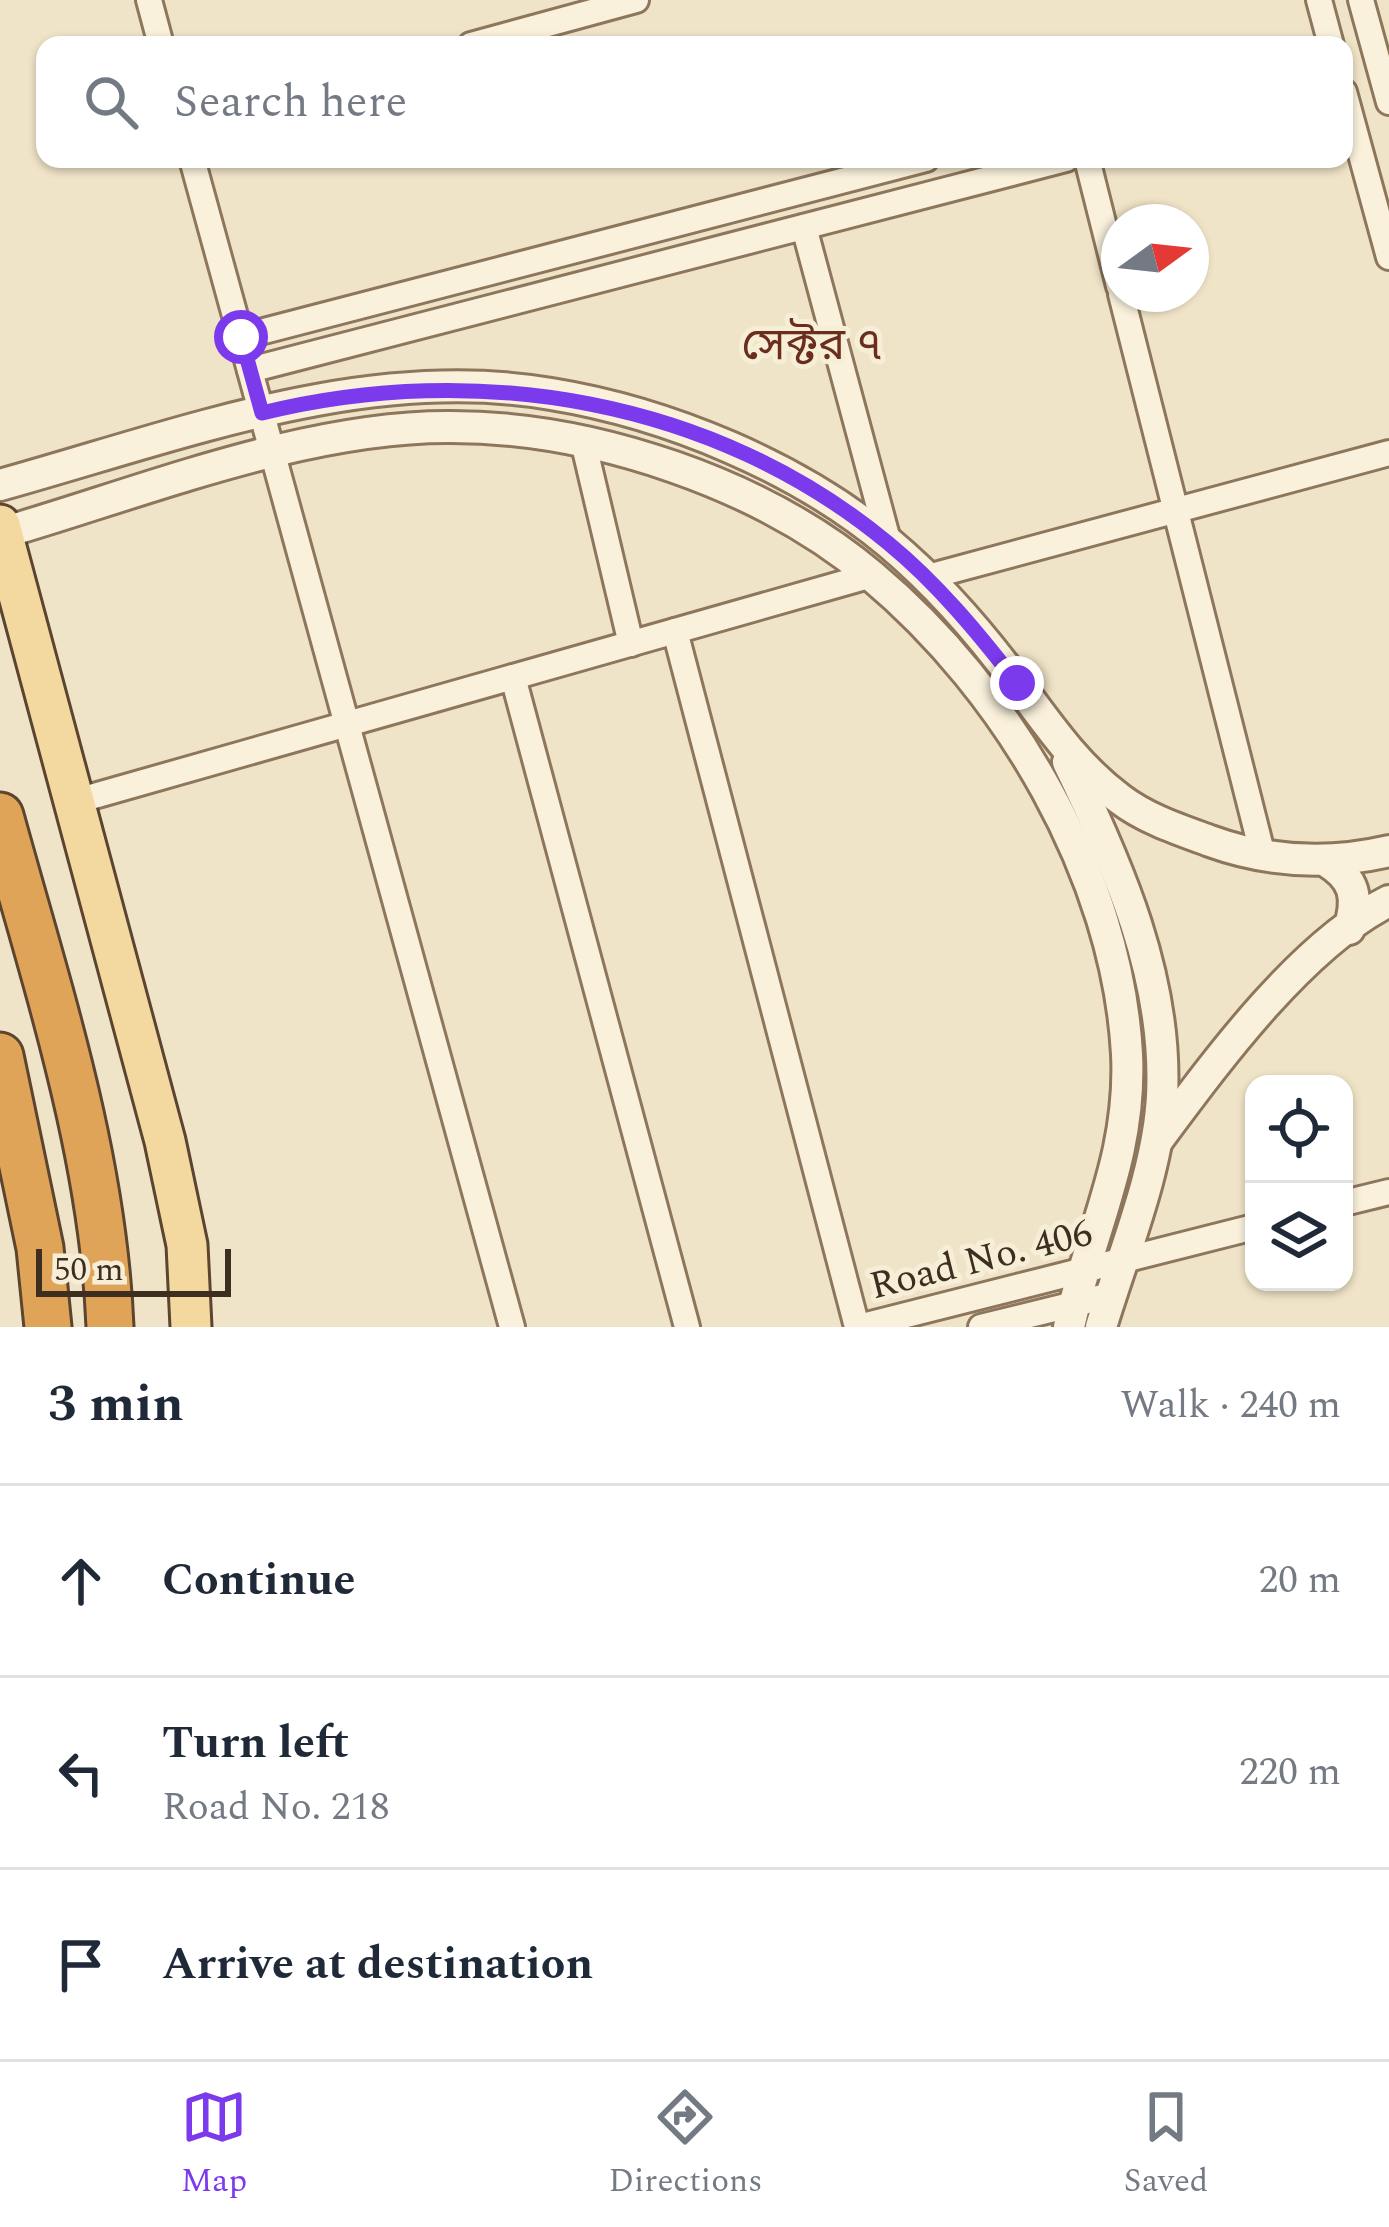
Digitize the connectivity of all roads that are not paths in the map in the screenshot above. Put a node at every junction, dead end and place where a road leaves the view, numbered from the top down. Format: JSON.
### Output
{"nodes":[{"id":1,"x":148,"y":0,"type":"edge"},
{"id":2,"x":636,"y":0,"type":"edge"},
{"id":3,"x":1319,"y":0,"type":"edge"},
{"id":4,"x":1361,"y":0,"type":"edge"},
{"id":5,"x":158,"y":36,"type":"edge"},
{"id":6,"x":504,"y":36,"type":"edge"},
{"id":7,"x":1329,"y":36,"type":"edge"},
{"id":8,"x":1372,"y":41,"type":"junction"},
{"id":9,"x":1353,"y":47,"type":"edge"},
{"id":10,"x":1381,"y":74,"type":"junction"},
{"id":11,"x":1353,"y":86,"type":"edge"},
{"id":12,"x":1389,"y":102,"type":"edge"},
{"id":13,"x":1353,"y":123,"type":"edge"},
{"id":14,"x":194,"y":168,"type":"edge"},
{"id":15,"x":891,"y":168,"type":"edge"},
{"id":16,"x":1031,"y":168,"type":"edge"},
{"id":17,"x":1089,"y":168,"type":"edge"},
{"id":18,"x":1101,"y":215,"type":"edge"},
{"id":19,"x":804,"y":226,"type":"junction"},
{"id":20,"x":1389,"y":257,"type":"edge"},
{"id":21,"x":1126,"y":312,"type":"edge"},
{"id":22,"x":241,"y":337,"type":"junction"},
{"id":23,"x":250,"y":370,"type":"junction"},
{"id":24,"x":262,"y":413,"type":"junction"},
{"id":25,"x":583,"y":441,"type":"junction"},
{"id":26,"x":1389,"y":453,"type":"edge"},
{"id":27,"x":273,"y":454,"type":"junction"},
{"id":28,"x":0,"y":485,"type":"edge"},
{"id":29,"x":1175,"y":510,"type":"junction"},
{"id":30,"x":1,"y":529,"type":"edge"},
{"id":31,"x":890,"y":544,"type":"junction"},
{"id":32,"x":872,"y":575,"type":"junction"},
{"id":33,"x":924,"y":578,"type":"junction"},
{"id":34,"x":675,"y":631,"type":"junction"},
{"id":35,"x":631,"y":644,"type":"junction"},
{"id":36,"x":513,"y":677,"type":"junction"},
{"id":37,"x":347,"y":724,"type":"junction"},
{"id":38,"x":1058,"y":740,"type":"junction"},
{"id":39,"x":1028,"y":759,"type":"junction"},
{"id":40,"x":73,"y":802,"type":"junction"},
{"id":41,"x":0,"y":816,"type":"edge"},
{"id":42,"x":1378,"y":854,"type":"edge"},
{"id":43,"x":1263,"y":856,"type":"junction"},
{"id":44,"x":1326,"y":862,"type":"junction"},
{"id":45,"x":1384,"y":903,"type":"edge"},
{"id":46,"x":1349,"y":928,"type":"junction"},
{"id":47,"x":0,"y":1056,"type":"edge"},
{"id":48,"x":1139,"y":1142,"type":"junction"},
{"id":49,"x":1389,"y":1192,"type":"edge"},
{"id":50,"x":1353,"y":1201,"type":"edge"},
{"id":51,"x":1245,"y":1229,"type":"edge"},
{"id":52,"x":1120,"y":1262,"type":"junction"},
{"id":53,"x":1084,"y":1271,"type":"junction"},
{"id":54,"x":1111,"y":1295,"type":"junction"},
{"id":55,"x":1072,"y":1315,"type":"edge"},
{"id":56,"x":48,"y":1327,"type":"edge"},
{"id":57,"x":110,"y":1327,"type":"edge"},
{"id":58,"x":190,"y":1327,"type":"edge"},
{"id":59,"x":512,"y":1327,"type":"edge"},
{"id":60,"x":687,"y":1327,"type":"edge"},
{"id":61,"x":858,"y":1327,"type":"edge"},
{"id":62,"x":981,"y":1327,"type":"edge"},
{"id":63,"x":1101,"y":1327,"type":"edge"}],
"edges":[{"from":1,"to":5,"type":"street"},
{"from":2,"to":6,"type":"street"},
{"from":3,"to":7,"type":"street"},
{"from":4,"to":8,"type":"street"},
{"from":8,"to":9,"type":"street"},
{"from":8,"to":10,"type":"street"},
{"from":10,"to":11,"type":"street"},
{"from":10,"to":12,"type":"street"},
{"from":13,"to":20,"type":"street"},
{"from":14,"to":22,"type":"street"},
{"from":15,"to":22,"type":"street"},
{"from":16,"to":19,"type":"street"},
{"from":17,"to":18,"type":"street"},
{"from":19,"to":23,"type":"street"},
{"from":19,"to":31,"type":"street"},
{"from":21,"to":29,"type":"street"},
{"from":22,"to":23,"type":"street"},
{"from":23,"to":24,"type":"street"},
{"from":24,"to":27,"type":"street"},
{"from":24,"to":28,"type":"street"},
{"from":24,"to":31,"type":"street"},
{"from":25,"to":27,"type":"street"},
{"from":25,"to":32,"type":"street"},
{"from":25,"to":35,"type":"street"},
{"from":26,"to":29,"type":"street"},
{"from":27,"to":30,"type":"street"},
{"from":27,"to":37,"type":"street"},
{"from":29,"to":33,"type":"street"},
{"from":29,"to":43,"type":"street"},
{"from":30,"to":40,"type":"main road"},
{"from":31,"to":33,"type":"street"},
{"from":32,"to":34,"type":"street"},
{"from":32,"to":39,"type":"street"},
{"from":33,"to":38,"type":"street"},
{"from":34,"to":35,"type":"street"},
{"from":34,"to":61,"type":"street"},
{"from":35,"to":36,"type":"street"},
{"from":36,"to":37,"type":"street"},
{"from":36,"to":60,"type":"street"},
{"from":37,"to":40,"type":"street"},
{"from":37,"to":59,"type":"street"},
{"from":38,"to":39,"type":"street"},
{"from":38,"to":43,"type":"street"},
{"from":38,"to":48,"type":"street"},
{"from":39,"to":48,"type":"street"},
{"from":40,"to":58,"type":"main road"},
{"from":41,"to":57,"type":"highway"},
{"from":42,"to":44,"type":"street"},
{"from":42,"to":45,"type":"street"},
{"from":43,"to":44,"type":"street"},
{"from":44,"to":46,"type":"street"},
{"from":45,"to":46,"type":"street"},
{"from":46,"to":48,"type":"street"},
{"from":47,"to":56,"type":"highway"},
{"from":48,"to":52,"type":"street"},
{"from":48,"to":53,"type":"street"},
{"from":49,"to":50,"type":"street"},
{"from":51,"to":52,"type":"street","name":"Road No. 406"},
{"from":52,"to":53,"type":"street","name":"Road No. 406"},
{"from":52,"to":54,"type":"street"},
{"from":53,"to":55,"type":"street"},
{"from":53,"to":61,"type":"street","name":"Road No. 406"},
{"from":54,"to":55,"type":"street","name":"Road No. 406"},
{"from":54,"to":63,"type":"street"},
{"from":55,"to":62,"type":"street","name":"Road No. 406"}]}
